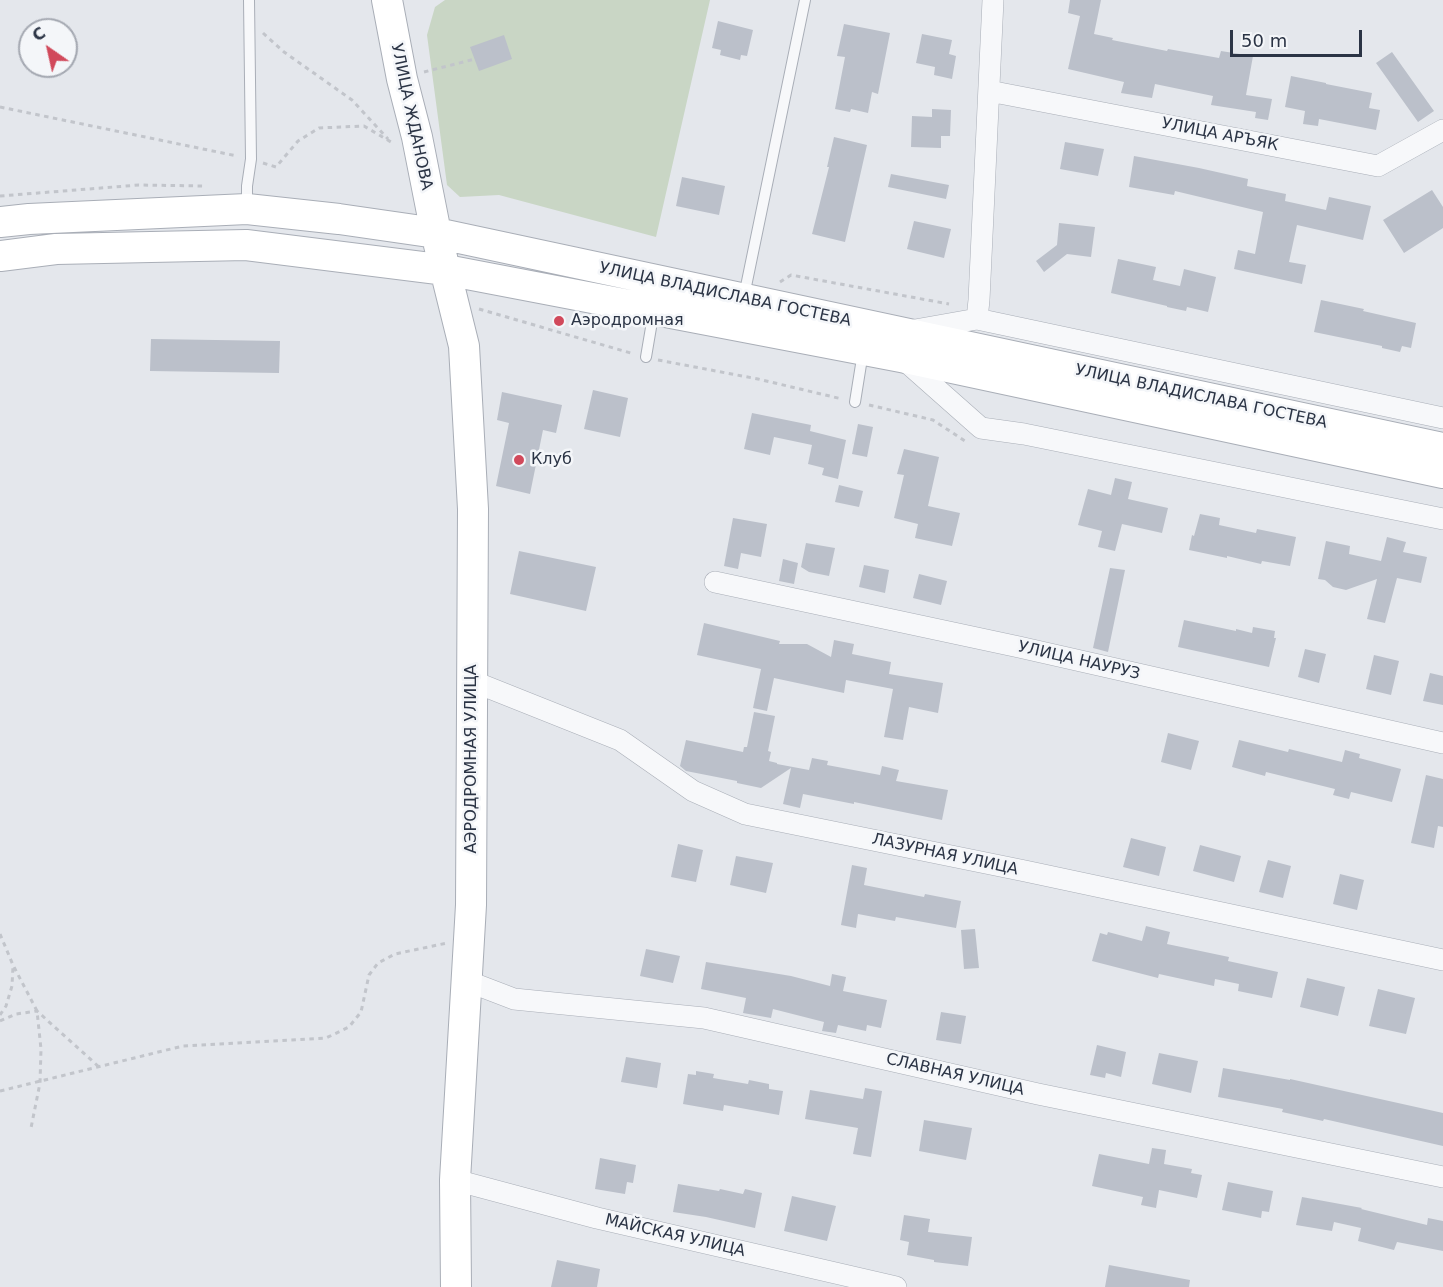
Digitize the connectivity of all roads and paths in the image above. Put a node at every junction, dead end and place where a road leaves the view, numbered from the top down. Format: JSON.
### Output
{"nodes":[{"id":1,"x":249,"y":0,"type":"edge"},
{"id":2,"x":805,"y":0,"type":"edge"},
{"id":3,"x":993,"y":0,"type":"edge"},
{"id":4,"x":393,"y":1,"type":"edge"},
{"id":5,"x":249,"y":20,"type":"junction"},
{"id":6,"x":474,"y":58,"type":"dead end"},
{"id":7,"x":402,"y":79,"type":"junction"},
{"id":8,"x":989,"y":91,"type":"junction"},
{"id":9,"x":0,"y":107,"type":"edge"},
{"id":10,"x":1443,"y":129,"type":"edge"},
{"id":11,"x":404,"y":140,"type":"junction"},
{"id":12,"x":251,"y":159,"type":"junction"},
{"id":13,"x":247,"y":209,"type":"junction"},
{"id":14,"x":0,"y":222,"type":"edge"},
{"id":15,"x":436,"y":233,"type":"junction"},
{"id":16,"x":0,"y":256,"type":"edge"},
{"id":17,"x":446,"y":270,"type":"junction"},
{"id":18,"x":778,"y":284,"type":"dead end"},
{"id":19,"x":744,"y":300,"type":"junction"},
{"id":20,"x":654,"y":309,"type":"junction"},
{"id":21,"x":978,"y":309,"type":"junction"},
{"id":22,"x":900,"y":345,"type":"junction"},
{"id":23,"x":863,"y":350,"type":"junction"},
{"id":24,"x":646,"y":357,"type":"dead end"},
{"id":25,"x":855,"y":402,"type":"dead end"},
{"id":26,"x":1443,"y":418,"type":"edge"},
{"id":27,"x":1443,"y":448,"type":"edge"},
{"id":28,"x":1443,"y":473,"type":"edge"},
{"id":29,"x":1443,"y":519,"type":"edge"},
{"id":30,"x":715,"y":582,"type":"dead end"},
{"id":31,"x":472,"y":681,"type":"junction"},
{"id":32,"x":1443,"y":742,"type":"edge"},
{"id":33,"x":0,"y":934,"type":"edge"},
{"id":34,"x":469,"y":938,"type":"junction"},
{"id":35,"x":1443,"y":960,"type":"edge"},
{"id":36,"x":13,"y":965,"type":"junction"},
{"id":37,"x":467,"y":981,"type":"junction"},
{"id":38,"x":37,"y":1011,"type":"junction"},
{"id":39,"x":0,"y":1015,"type":"edge"},
{"id":40,"x":0,"y":1021,"type":"edge"},
{"id":41,"x":99,"y":1067,"type":"junction"},
{"id":42,"x":39,"y":1083,"type":"junction"},
{"id":43,"x":0,"y":1091,"type":"edge"},
{"id":44,"x":31,"y":1128,"type":"dead end"},
{"id":45,"x":1443,"y":1177,"type":"edge"},
{"id":46,"x":455,"y":1180,"type":"junction"},
{"id":47,"x":456,"y":1287,"type":"edge"},
{"id":48,"x":896,"y":1287,"type":"edge"}],
"edges":[{"from":1,"to":5,"type":"lane"},
{"from":2,"to":19,"type":"lane"},
{"from":3,"to":8,"type":"street"},
{"from":4,"to":7,"type":"main road","name":"УЛИЦА ЖДАНОВА"},
{"from":5,"to":11,"type":"path"},
{"from":5,"to":12,"type":"lane"},
{"from":6,"to":7,"type":"path"},
{"from":7,"to":11,"type":"main road","name":"УЛИЦА ЖДАНОВА"},
{"from":8,"to":10,"type":"street","name":"УЛИЦА АРЪЯК"},
{"from":8,"to":21,"type":"street"},
{"from":9,"to":12,"type":"path"},
{"from":11,"to":12,"type":"path"},
{"from":11,"to":15,"type":"main road","name":"УЛИЦА ЖДАНОВА"},
{"from":12,"to":13,"type":"lane"},
{"from":13,"to":14,"type":"main road","name":"УЛИЦА ВЛАДИСЛАВА ГОСТЕВА"},
{"from":13,"to":15,"type":"main road","name":"УЛИЦА ВЛАДИСЛАВА ГОСТЕВА"},
{"from":15,"to":17,"type":"main road","name":"АЭРОДРОМНАЯ УЛИЦА"},
{"from":15,"to":19,"type":"main road","name":"УЛИЦА ВЛАДИСЛАВА ГОСТЕВА"},
{"from":16,"to":17,"type":"main road","name":"УЛИЦА ВЛАДИСЛАВА ГОСТЕВА"},
{"from":17,"to":20,"type":"main road","name":"УЛИЦА ВЛАДИСЛАВА ГОСТЕВА"},
{"from":17,"to":31,"type":"main road","name":"АЭРОДРОМНАЯ УЛИЦА"},
{"from":18,"to":21,"type":"path"},
{"from":19,"to":22,"type":"main road","name":"УЛИЦА ВЛАДИСЛАВА ГОСТЕВА"},
{"from":20,"to":23,"type":"main road","name":"УЛИЦА ВЛАДИСЛАВА ГОСТЕВА"},
{"from":20,"to":24,"type":"lane"},
{"from":21,"to":22,"type":"street"},
{"from":21,"to":26,"type":"street"},
{"from":22,"to":23,"type":"main road","name":"УЛИЦА ВЛАДИСЛАВА ГОСТЕВА"},
{"from":22,"to":27,"type":"main road","name":"УЛИЦА ВЛАДИСЛАВА ГОСТЕВА"},
{"from":22,"to":28,"type":"main road","name":"УЛИЦА ВЛАДИСЛАВА ГОСТЕВА"},
{"from":22,"to":29,"type":"street"},
{"from":23,"to":25,"type":"lane"},
{"from":30,"to":32,"type":"street","name":"УЛИЦА НАУРУЗ"},
{"from":31,"to":34,"type":"main road","name":"АЭРОДРОМНАЯ УЛИЦА"},
{"from":31,"to":35,"type":"street","name":"ЛАЗУРНАЯ УЛИЦА"},
{"from":33,"to":36,"type":"path"},
{"from":34,"to":37,"type":"main road","name":"АЭРОДРОМНАЯ УЛИЦА"},
{"from":34,"to":41,"type":"path"},
{"from":36,"to":38,"type":"path"},
{"from":36,"to":39,"type":"path"},
{"from":37,"to":45,"type":"street","name":"СЛАВНАЯ УЛИЦА"},
{"from":37,"to":46,"type":"main road","name":"АЭРОДРОМНАЯ УЛИЦА"},
{"from":38,"to":40,"type":"path"},
{"from":38,"to":41,"type":"path"},
{"from":38,"to":42,"type":"path"},
{"from":41,"to":42,"type":"path"},
{"from":42,"to":43,"type":"path"},
{"from":42,"to":44,"type":"path"},
{"from":46,"to":47,"type":"main road","name":"АЭРОДРОМНАЯ УЛИЦА"},
{"from":46,"to":48,"type":"street","name":"МАЙСКАЯ УЛИЦА"}]}
